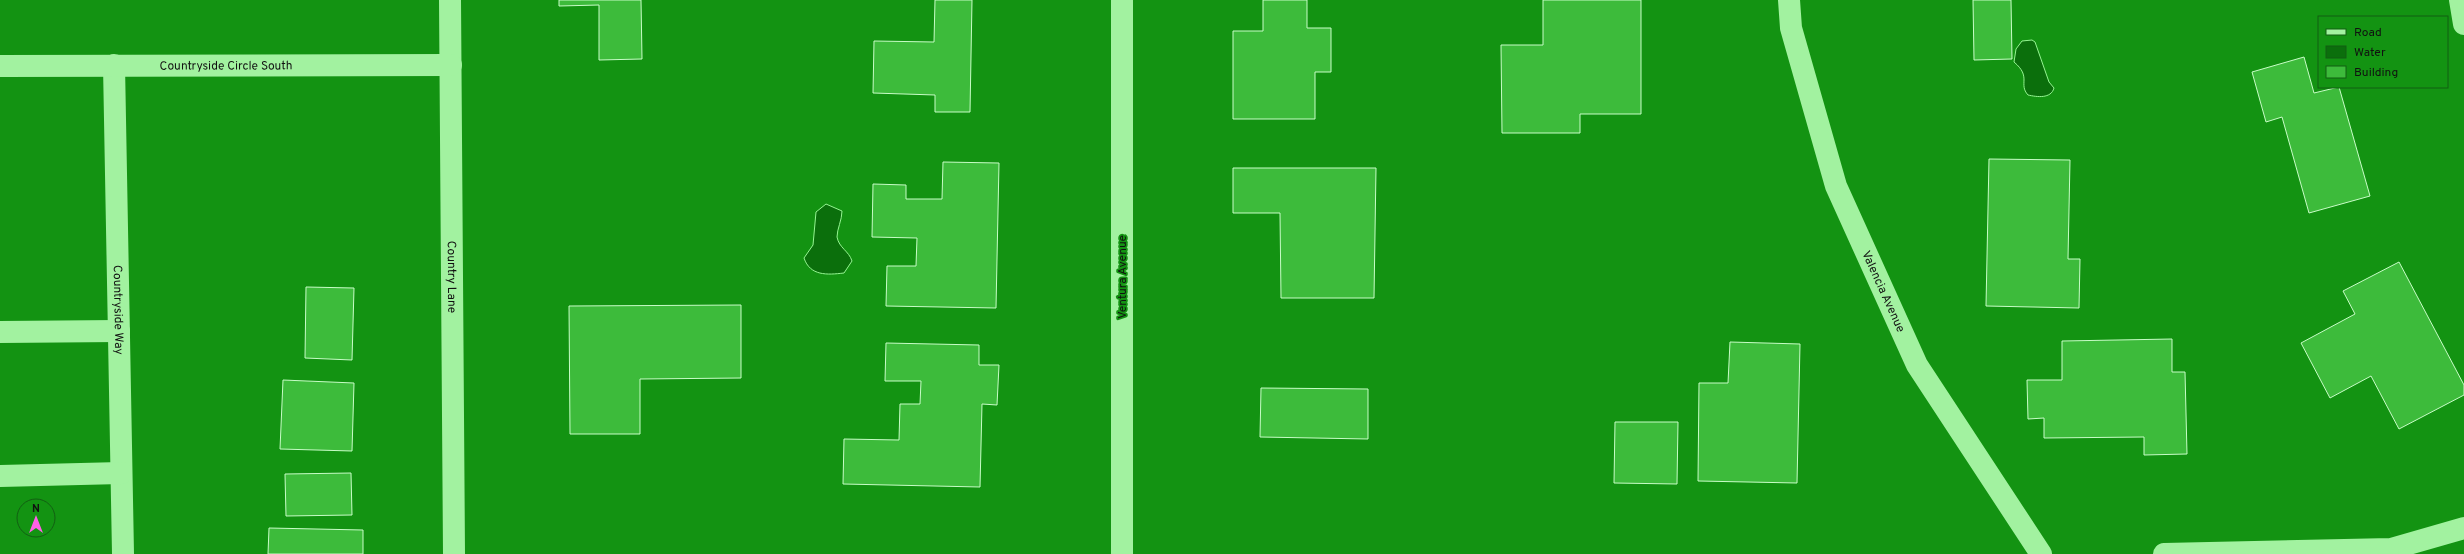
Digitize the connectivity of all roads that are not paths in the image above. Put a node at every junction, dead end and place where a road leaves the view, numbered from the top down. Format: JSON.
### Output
{"nodes":[{"id":1,"x":450,"y":0,"type":"edge"},
{"id":2,"x":1122,"y":0,"type":"edge"},
{"id":3,"x":1789,"y":0,"type":"edge"},
{"id":4,"x":2460,"y":0,"type":"edge"},
{"id":5,"x":2464,"y":24,"type":"edge"},
{"id":6,"x":114,"y":65,"type":"junction"},
{"id":7,"x":451,"y":65,"type":"junction"},
{"id":8,"x":0,"y":66,"type":"edge"},
{"id":9,"x":119,"y":331,"type":"junction"},
{"id":10,"x":0,"y":332,"type":"edge"},
{"id":11,"x":122,"y":473,"type":"junction"},
{"id":12,"x":0,"y":476,"type":"edge"},
{"id":13,"x":2464,"y":528,"type":"edge"},
{"id":14,"x":123,"y":554,"type":"edge"},
{"id":15,"x":454,"y":554,"type":"edge"},
{"id":16,"x":1122,"y":554,"type":"edge"},
{"id":17,"x":2041,"y":554,"type":"edge"},
{"id":18,"x":2164,"y":554,"type":"edge"}],
"edges":[{"from":1,"to":7,"type":"street","name":"Country Lane"},
{"from":2,"to":16,"type":"street","name":"Ventura Avenue"},
{"from":3,"to":17,"type":"street","name":"Valencia Avenue"},
{"from":4,"to":5,"type":"street"},
{"from":6,"to":7,"type":"street","name":"Countryside Circle South"},
{"from":6,"to":8,"type":"street","name":"Countryside Circle South"},
{"from":6,"to":9,"type":"street","name":"Countryside Way"},
{"from":7,"to":15,"type":"street","name":"Country Lane"},
{"from":9,"to":10,"type":"street"},
{"from":9,"to":11,"type":"street","name":"Countryside Way"},
{"from":11,"to":12,"type":"street"},
{"from":11,"to":14,"type":"street","name":"Countryside Way"},
{"from":13,"to":18,"type":"street"}]}
